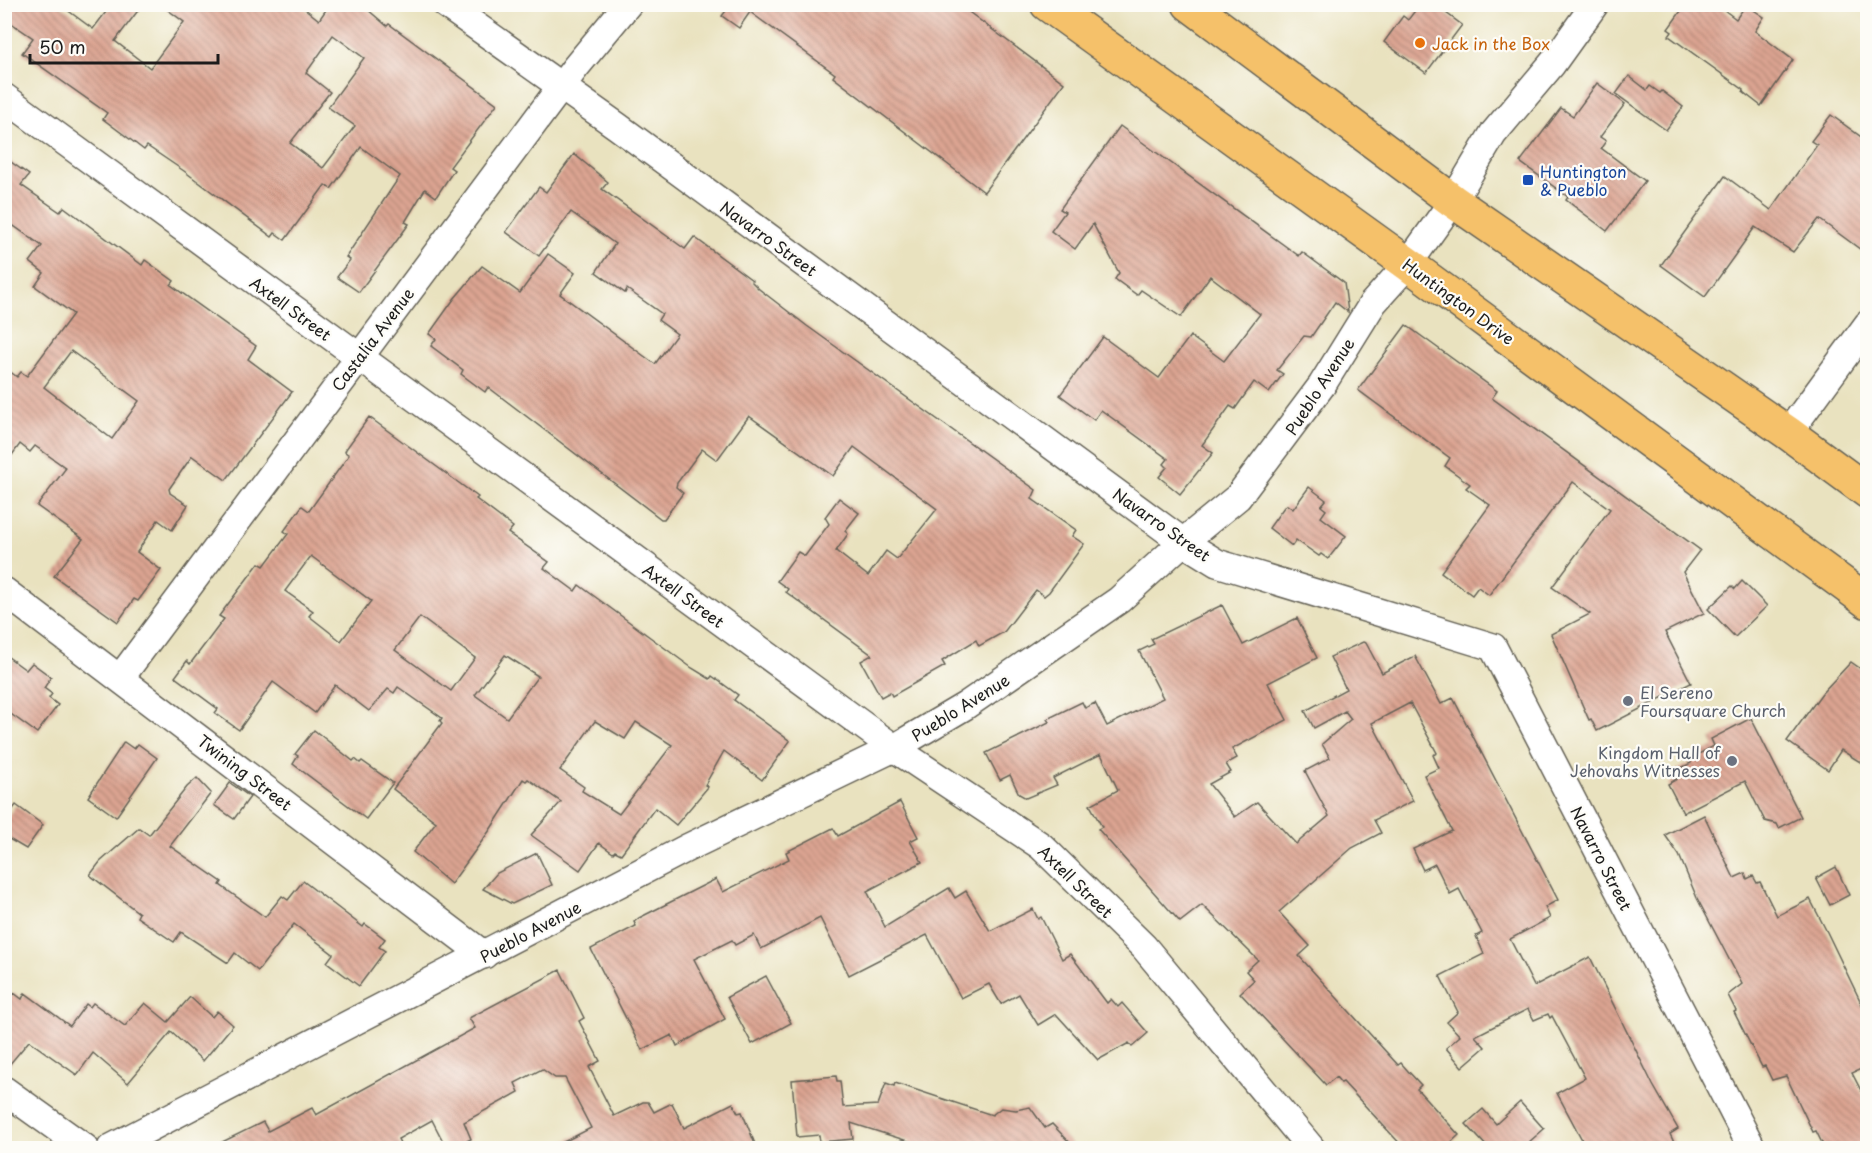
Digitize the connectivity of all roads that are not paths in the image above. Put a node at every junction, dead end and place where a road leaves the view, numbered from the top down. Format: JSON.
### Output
{"nodes":[{"id":1,"x":445,"y":4,"type":"edge"},
{"id":2,"x":628,"y":4,"type":"edge"},
{"id":3,"x":1189,"y":4,"type":"edge"},
{"id":4,"x":1594,"y":4,"type":"edge"},
{"id":5,"x":1066,"y":10,"type":"edge"},
{"id":6,"x":563,"y":87,"type":"junction"},
{"id":7,"x":4,"y":97,"type":"edge"},
{"id":8,"x":1453,"y":201,"type":"junction"},
{"id":9,"x":1408,"y":264,"type":"junction"},
{"id":10,"x":1868,"y":324,"type":"edge"},
{"id":11,"x":358,"y":358,"type":"junction"},
{"id":12,"x":1788,"y":433,"type":"junction"},
{"id":13,"x":1868,"y":492,"type":"edge"},
{"id":14,"x":1183,"y":542,"type":"junction"},
{"id":15,"x":4,"y":591,"type":"edge"},
{"id":16,"x":1868,"y":602,"type":"edge"},
{"id":17,"x":121,"y":677,"type":"junction"},
{"id":18,"x":894,"y":748,"type":"junction"},
{"id":19,"x":484,"y":955,"type":"junction"},
{"id":20,"x":4,"y":1090,"type":"edge"},
{"id":21,"x":85,"y":1149,"type":"edge"},
{"id":22,"x":111,"y":1149,"type":"edge"},
{"id":23,"x":1311,"y":1149,"type":"edge"},
{"id":24,"x":1752,"y":1149,"type":"edge"}],
"edges":[{"from":1,"to":6,"type":"street","name":"Navarro Street"},
{"from":2,"to":6,"type":"street","name":"Castalia Avenue"},
{"from":3,"to":8,"type":"main road"},
{"from":4,"to":8,"type":"street","name":"Pueblo Avenue"},
{"from":5,"to":9,"type":"main road","name":"Huntington Drive"},
{"from":6,"to":11,"type":"street","name":"Castalia Avenue"},
{"from":6,"to":14,"type":"street","name":"Navarro Street"},
{"from":7,"to":11,"type":"street","name":"Axtell Street"},
{"from":8,"to":9,"type":"street","name":"Pueblo Avenue"},
{"from":8,"to":12,"type":"main road"},
{"from":9,"to":14,"type":"street","name":"Pueblo Avenue"},
{"from":9,"to":16,"type":"main road","name":"Huntington Drive"},
{"from":10,"to":12,"type":"street"},
{"from":11,"to":17,"type":"street","name":"Castalia Avenue"},
{"from":11,"to":18,"type":"street","name":"Axtell Street"},
{"from":12,"to":13,"type":"main road"},
{"from":14,"to":18,"type":"street","name":"Pueblo Avenue"},
{"from":14,"to":24,"type":"street","name":"Navarro Street"},
{"from":15,"to":17,"type":"street","name":"Twining Street"},
{"from":17,"to":19,"type":"street","name":"Twining Street"},
{"from":18,"to":19,"type":"street","name":"Pueblo Avenue"},
{"from":18,"to":23,"type":"street","name":"Axtell Street"},
{"from":19,"to":22,"type":"street","name":"Pueblo Avenue"},
{"from":20,"to":21,"type":"street"}]}
